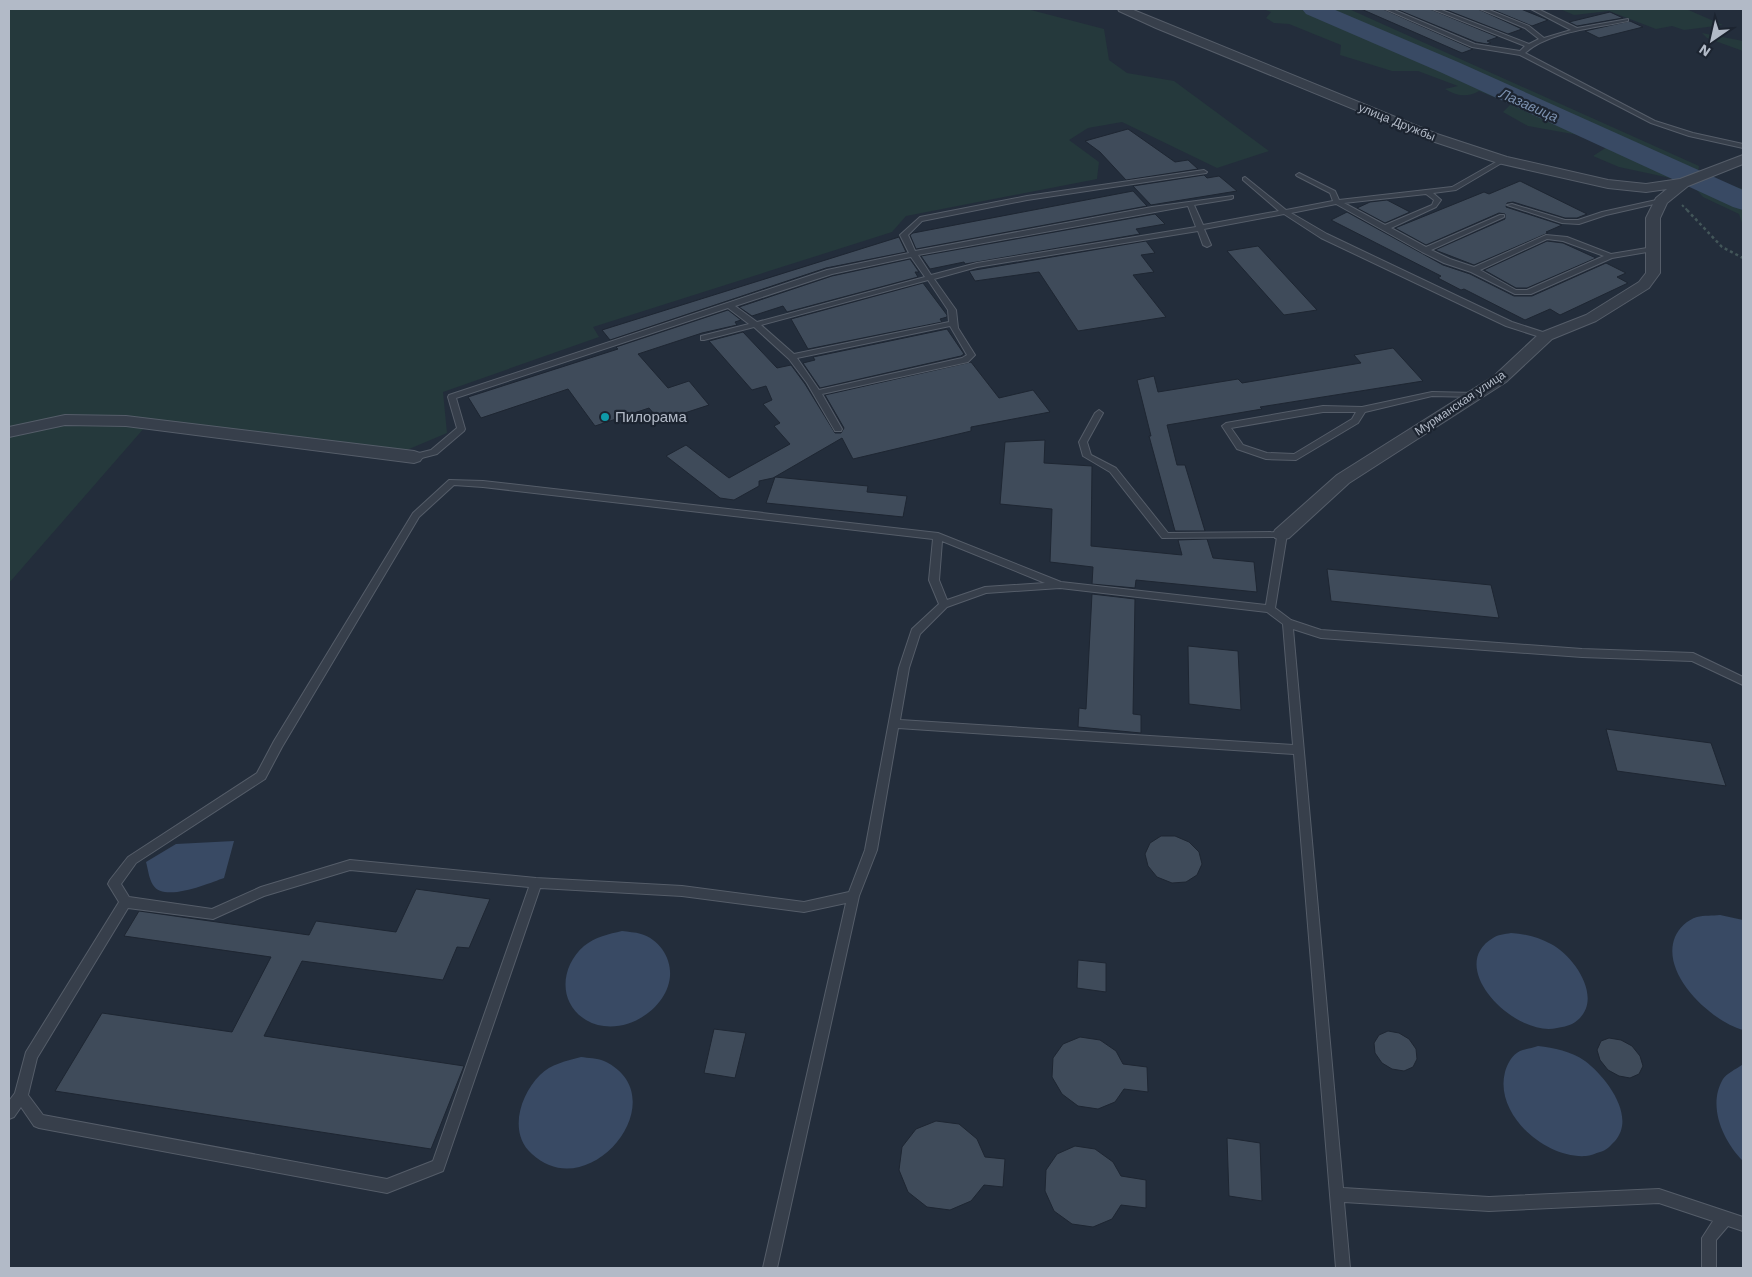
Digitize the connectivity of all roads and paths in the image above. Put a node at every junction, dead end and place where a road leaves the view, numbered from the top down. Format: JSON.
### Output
{"nodes":[{"id":1,"x":1123,"y":9,"type":"edge"},
{"id":2,"x":1388,"y":9,"type":"edge"},
{"id":3,"x":1435,"y":9,"type":"edge"},
{"id":4,"x":1483,"y":9,"type":"edge"},
{"id":5,"x":1534,"y":9,"type":"edge"},
{"id":6,"x":1626,"y":20,"type":"dead end"},
{"id":7,"x":1576,"y":30,"type":"junction"},
{"id":8,"x":1543,"y":40,"type":"junction"},
{"id":9,"x":1527,"y":46,"type":"junction"},
{"id":10,"x":1521,"y":53,"type":"junction"},
{"id":11,"x":1743,"y":146,"type":"edge"},
{"id":12,"x":1743,"y":159,"type":"edge"},
{"id":13,"x":1503,"y":160,"type":"junction"},
{"id":14,"x":1204,"y":172,"type":"dead end"},
{"id":15,"x":1299,"y":174,"type":"dead end"},
{"id":16,"x":1245,"y":179,"type":"dead end"},
{"id":17,"x":1683,"y":183,"type":"junction"},
{"id":18,"x":1426,"y":191,"type":"junction"},
{"id":19,"x":1231,"y":197,"type":"dead end"},
{"id":20,"x":1661,"y":201,"type":"junction"},
{"id":21,"x":1337,"y":202,"type":"junction"},
{"id":22,"x":1190,"y":203,"type":"junction"},
{"id":23,"x":1510,"y":205,"type":"dead end"},
{"id":24,"x":1285,"y":212,"type":"junction"},
{"id":25,"x":1502,"y":216,"type":"dead end"},
{"id":26,"x":1200,"y":228,"type":"junction"},
{"id":27,"x":1385,"y":228,"type":"junction"},
{"id":28,"x":1207,"y":246,"type":"dead end"},
{"id":29,"x":1653,"y":249,"type":"junction"},
{"id":30,"x":1425,"y":250,"type":"junction"},
{"id":31,"x":913,"y":254,"type":"junction"},
{"id":32,"x":1610,"y":256,"type":"junction"},
{"id":33,"x":1743,"y":258,"type":"edge"},
{"id":34,"x":1474,"y":270,"type":"junction"},
{"id":35,"x":930,"y":279,"type":"junction"},
{"id":36,"x":729,"y":306,"type":"junction"},
{"id":37,"x":954,"y":323,"type":"junction"},
{"id":38,"x":757,"y":324,"type":"junction"},
{"id":39,"x":1546,"y":336,"type":"junction"},
{"id":40,"x":704,"y":338,"type":"dead end"},
{"id":41,"x":792,"y":357,"type":"junction"},
{"id":42,"x":816,"y":392,"type":"junction"},
{"id":43,"x":1475,"y":395,"type":"junction"},
{"id":44,"x":1362,"y":410,"type":"junction"},
{"id":45,"x":1099,"y":413,"type":"dead end"},
{"id":46,"x":838,"y":429,"type":"dead end"},
{"id":47,"x":9,"y":432,"type":"edge"},
{"id":48,"x":414,"y":456,"type":"joint"},
{"id":49,"x":1282,"y":534,"type":"junction"},
{"id":50,"x":938,"y":536,"type":"junction"},
{"id":51,"x":1060,"y":585,"type":"junction"},
{"id":52,"x":944,"y":605,"type":"junction"},
{"id":53,"x":1270,"y":610,"type":"junction"},
{"id":54,"x":1288,"y":623,"type":"junction"},
{"id":55,"x":1743,"y":681,"type":"edge"},
{"id":56,"x":894,"y":724,"type":"junction"},
{"id":57,"x":1299,"y":750,"type":"junction"},
{"id":58,"x":536,"y":882,"type":"junction"},
{"id":59,"x":853,"y":896,"type":"junction"},
{"id":60,"x":125,"y":902,"type":"junction"},
{"id":61,"x":21,"y":1096,"type":"junction"},
{"id":62,"x":9,"y":1112,"type":"edge"},
{"id":63,"x":1336,"y":1195,"type":"junction"},
{"id":64,"x":1724,"y":1218,"type":"junction"},
{"id":65,"x":1743,"y":1224,"type":"edge"},
{"id":66,"x":770,"y":1268,"type":"edge"},
{"id":67,"x":1343,"y":1268,"type":"edge"},
{"id":68,"x":1709,"y":1268,"type":"edge"}],
"edges":[{"from":1,"to":13,"type":"street","name":"улица Дружбы"},
{"from":2,"to":10,"type":"lane"},
{"from":3,"to":9,"type":"lane"},
{"from":4,"to":8,"type":"lane"},
{"from":5,"to":7,"type":"lane"},
{"from":6,"to":7,"type":"lane"},
{"from":7,"to":8,"type":"lane"},
{"from":8,"to":9,"type":"lane"},
{"from":9,"to":10,"type":"lane"},
{"from":10,"to":11,"type":"lane"},
{"from":12,"to":17,"type":"street"},
{"from":13,"to":17,"type":"street","name":"улица Дружбы"},
{"from":13,"to":18,"type":"lane"},
{"from":14,"to":31,"type":"lane"},
{"from":15,"to":21,"type":"lane"},
{"from":16,"to":24,"type":"lane"},
{"from":17,"to":20,"type":"street"},
{"from":17,"to":33,"type":"path"},
{"from":18,"to":21,"type":"lane"},
{"from":18,"to":27,"type":"lane"},
{"from":19,"to":22,"type":"lane"},
{"from":20,"to":23,"type":"lane"},
{"from":20,"to":29,"type":"street","name":"Мурманская улица"},
{"from":21,"to":24,"type":"lane"},
{"from":21,"to":27,"type":"lane"},
{"from":22,"to":26,"type":"lane"},
{"from":22,"to":31,"type":"lane"},
{"from":24,"to":26,"type":"lane"},
{"from":24,"to":39,"type":"lane"},
{"from":25,"to":30,"type":"lane"},
{"from":26,"to":28,"type":"lane"},
{"from":26,"to":35,"type":"lane"},
{"from":27,"to":30,"type":"lane"},
{"from":29,"to":32,"type":"lane"},
{"from":29,"to":39,"type":"street","name":"Мурманская улица"},
{"from":30,"to":34,"type":"lane"},
{"from":31,"to":35,"type":"lane"},
{"from":31,"to":36,"type":"lane"},
{"from":32,"to":34,"type":"lane"},
{"from":32,"to":34,"type":"lane"},
{"from":35,"to":37,"type":"lane"},
{"from":35,"to":38,"type":"lane"},
{"from":36,"to":38,"type":"lane"},
{"from":36,"to":48,"type":"lane"},
{"from":37,"to":41,"type":"lane"},
{"from":37,"to":42,"type":"lane"},
{"from":38,"to":40,"type":"lane"},
{"from":38,"to":41,"type":"lane"},
{"from":39,"to":43,"type":"street","name":"Мурманская улица"},
{"from":41,"to":42,"type":"lane"},
{"from":42,"to":46,"type":"lane"},
{"from":43,"to":44,"type":"lane"},
{"from":43,"to":49,"type":"street","name":"Мурманская улица"},
{"from":44,"to":44,"type":"lane"},
{"from":45,"to":49,"type":"lane"},
{"from":47,"to":48,"type":"street"},
{"from":49,"to":53,"type":"lane"},
{"from":50,"to":51,"type":"lane"},
{"from":50,"to":52,"type":"lane"},
{"from":50,"to":60,"type":"lane"},
{"from":51,"to":52,"type":"lane"},
{"from":51,"to":53,"type":"lane"},
{"from":52,"to":56,"type":"lane"},
{"from":53,"to":54,"type":"lane"},
{"from":54,"to":55,"type":"lane"},
{"from":54,"to":57,"type":"lane"},
{"from":56,"to":57,"type":"lane"},
{"from":56,"to":59,"type":"lane"},
{"from":57,"to":63,"type":"lane"},
{"from":58,"to":59,"type":"lane"},
{"from":58,"to":60,"type":"lane"},
{"from":58,"to":61,"type":"lane"},
{"from":59,"to":66,"type":"lane"},
{"from":60,"to":61,"type":"lane"},
{"from":61,"to":62,"type":"lane"},
{"from":63,"to":64,"type":"lane"},
{"from":63,"to":67,"type":"lane"},
{"from":64,"to":65,"type":"lane"},
{"from":64,"to":68,"type":"lane"}]}
